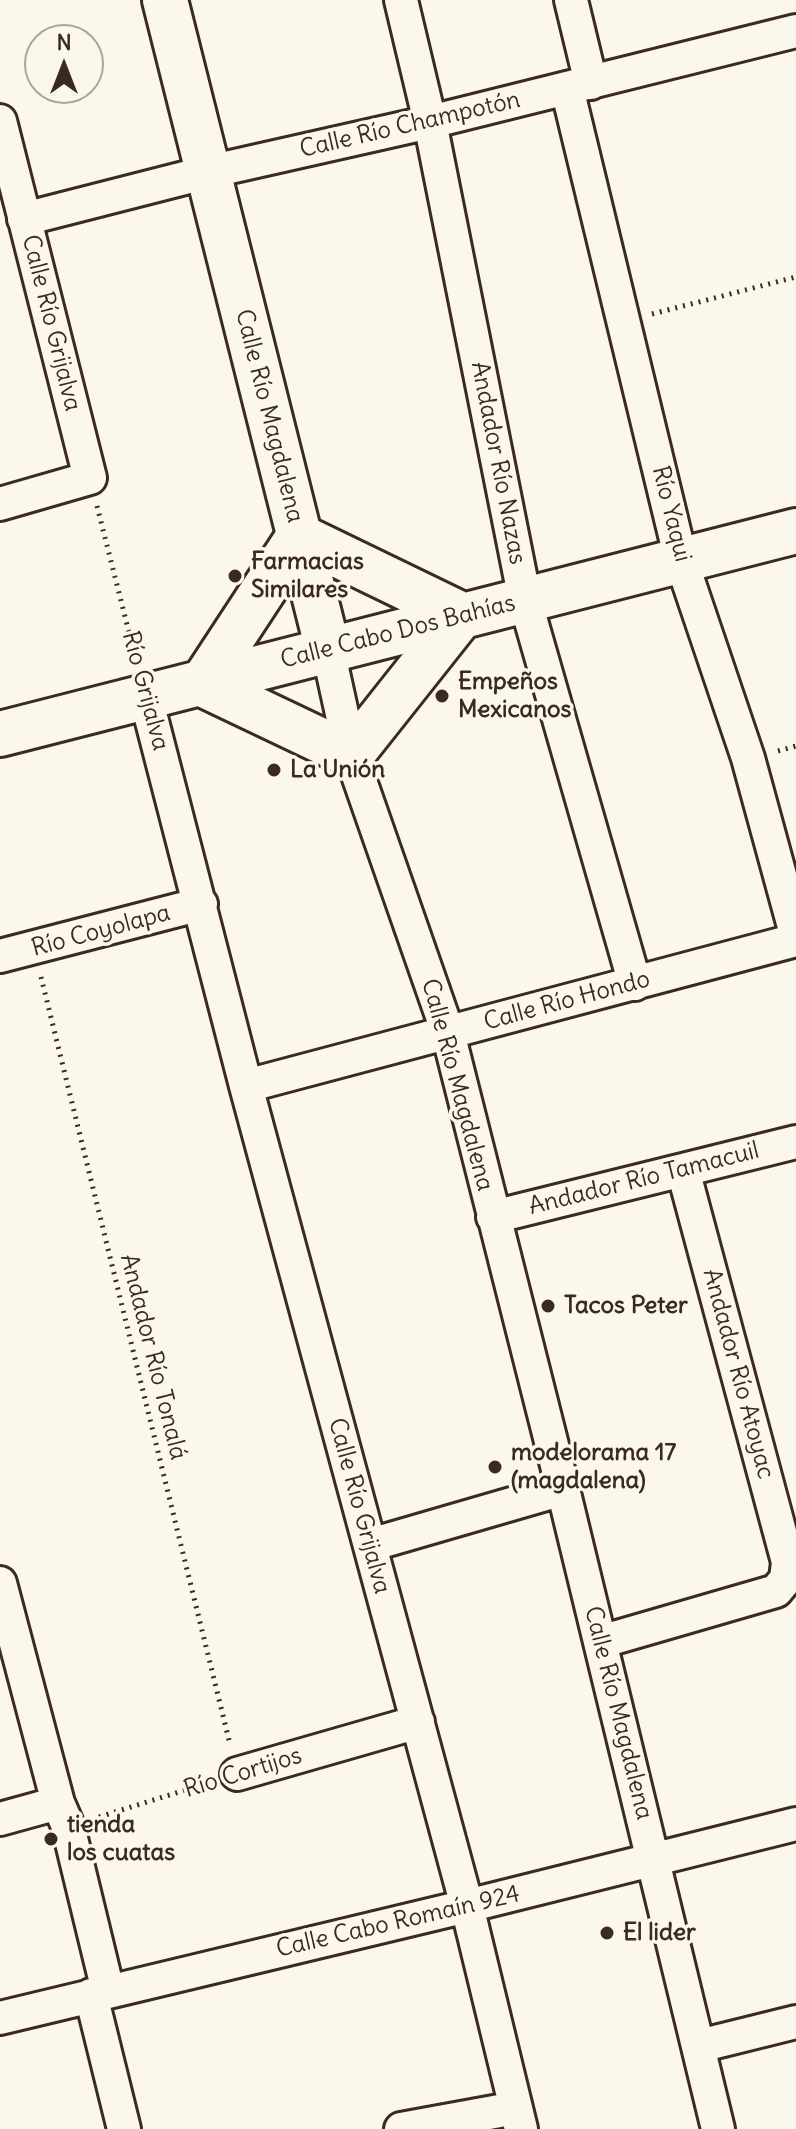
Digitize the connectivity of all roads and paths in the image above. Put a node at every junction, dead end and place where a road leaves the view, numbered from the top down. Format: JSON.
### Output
{"nodes":[{"id":1,"x":165,"y":0,"type":"edge"},
{"id":2,"x":401,"y":0,"type":"edge"},
{"id":3,"x":571,"y":0,"type":"edge"},
{"id":4,"x":796,"y":31,"type":"edge"},
{"id":5,"x":579,"y":86,"type":"junction"},
{"id":6,"x":0,"y":121,"type":"edge"},
{"id":7,"x":430,"y":122,"type":"junction"},
{"id":8,"x":208,"y":172,"type":"junction"},
{"id":9,"x":24,"y":219,"type":"junction"},
{"id":10,"x":796,"y":277,"type":"edge"},
{"id":11,"x":623,"y":322,"type":"junction"},
{"id":12,"x":90,"y":478,"type":"junction"},
{"id":13,"x":0,"y":504,"type":"edge"},
{"id":14,"x":796,"y":531,"type":"edge"},
{"id":15,"x":299,"y":536,"type":"junction"},
{"id":16,"x":681,"y":560,"type":"junction"},
{"id":17,"x":525,"y":600,"type":"junction"},
{"id":18,"x":462,"y":615,"type":"junction"},
{"id":19,"x":328,"y":650,"type":"junction"},
{"id":20,"x":202,"y":684,"type":"junction"},
{"id":21,"x":146,"y":698,"type":"junction"},
{"id":22,"x":0,"y":734,"type":"edge"},
{"id":23,"x":351,"y":755,"type":"junction"},
{"id":24,"x":201,"y":904,"type":"junction"},
{"id":25,"x":796,"y":937,"type":"edge"},
{"id":26,"x":34,"y":949,"type":"junction"},
{"id":27,"x":0,"y":956,"type":"edge"},
{"id":28,"x":635,"y":984,"type":"junction"},
{"id":29,"x":448,"y":1033,"type":"junction"},
{"id":30,"x":246,"y":1086,"type":"junction"},
{"id":31,"x":796,"y":1142,"type":"edge"},
{"id":32,"x":683,"y":1170,"type":"junction"},
{"id":33,"x":493,"y":1217,"type":"junction"},
{"id":34,"x":563,"y":1489,"type":"junction"},
{"id":35,"x":370,"y":1545,"type":"junction"},
{"id":36,"x":0,"y":1583,"type":"edge"},
{"id":37,"x":600,"y":1642,"type":"junction"},
{"id":38,"x":418,"y":1722,"type":"junction"},
{"id":39,"x":237,"y":1774,"type":"junction"},
{"id":40,"x":63,"y":1814,"type":"junction"},
{"id":41,"x":0,"y":1819,"type":"edge"},
{"id":42,"x":796,"y":1824,"type":"edge"},
{"id":43,"x":654,"y":1859,"type":"junction"},
{"id":44,"x":467,"y":1906,"type":"junction"},
{"id":45,"x":100,"y":1993,"type":"junction"},
{"id":46,"x":0,"y":2018,"type":"edge"},
{"id":47,"x":796,"y":2022,"type":"edge"},
{"id":48,"x":699,"y":2046,"type":"junction"},
{"id":49,"x":518,"y":2119,"type":"edge"},
{"id":50,"x":124,"y":2129,"type":"edge"},
{"id":51,"x":401,"y":2129,"type":"edge"},
{"id":52,"x":718,"y":2129,"type":"edge"}],
"edges":[{"from":1,"to":8,"type":"main road","name":"Calle Río Magdalena"},
{"from":2,"to":7,"type":"street","name":"Andador Río Nazas"},
{"from":3,"to":5,"type":"street","name":"Río Yaqui"},
{"from":4,"to":5,"type":"street","name":"Calle Río Champotón"},
{"from":5,"to":7,"type":"street","name":"Calle Río Champotón"},
{"from":5,"to":11,"type":"street","name":"Río Yaqui"},
{"from":6,"to":9,"type":"street","name":"Calle Río Grijalva"},
{"from":7,"to":8,"type":"street","name":"Calle Río Champotón"},
{"from":7,"to":17,"type":"street","name":"Andador Río Nazas"},
{"from":8,"to":9,"type":"street","name":"Calle Río Champotón"},
{"from":8,"to":15,"type":"main road","name":"Calle Río Magdalena"},
{"from":9,"to":12,"type":"street","name":"Calle Río Grijalva"},
{"from":10,"to":11,"type":"path"},
{"from":11,"to":16,"type":"street","name":"Río Yaqui"},
{"from":12,"to":13,"type":"street"},
{"from":12,"to":21,"type":"path","name":"Río Grijalva"},
{"from":14,"to":16,"type":"main road","name":"Calle Cabo Dos Bahías"},
{"from":15,"to":18,"type":"main road"},
{"from":15,"to":19,"type":"main road","name":"Calle Río Magdalena"},
{"from":15,"to":20,"type":"main road"},
{"from":16,"to":17,"type":"main road","name":"Calle Cabo Dos Bahías"},
{"from":16,"to":25,"type":"street","name":"Río Yaqui"},
{"from":17,"to":18,"type":"main road","name":"Calle Cabo Dos Bahías"},
{"from":17,"to":28,"type":"street","name":"Andador Río Nazas"},
{"from":18,"to":19,"type":"main road","name":"Calle Cabo Dos Bahías"},
{"from":18,"to":23,"type":"main road"},
{"from":19,"to":20,"type":"main road","name":"Calle Cabo Dos Bahías"},
{"from":19,"to":23,"type":"street","name":"Calle Río Magdalena"},
{"from":20,"to":21,"type":"main road","name":"Calle Cabo Dos Bahías"},
{"from":20,"to":23,"type":"main road"},
{"from":21,"to":22,"type":"main road","name":"Calle Cabo Dos Bahías"},
{"from":21,"to":24,"type":"street","name":"Río Grijalva"},
{"from":23,"to":29,"type":"street","name":"Calle Río Magdalena"},
{"from":24,"to":26,"type":"street","name":"Río Coyolapa"},
{"from":24,"to":30,"type":"street","name":"Calle Río Grijalva"},
{"from":25,"to":28,"type":"street","name":"Calle Río Hondo"},
{"from":26,"to":27,"type":"street","name":"Río Coyolapa"},
{"from":26,"to":39,"type":"path","name":"Andador Río Tonalá"},
{"from":28,"to":29,"type":"street","name":"Calle Río Hondo"},
{"from":29,"to":30,"type":"street","name":"Calle Río Hondo"},
{"from":29,"to":33,"type":"street","name":"Calle Río Magdalena"},
{"from":30,"to":35,"type":"street","name":"Calle Río Grijalva"},
{"from":31,"to":32,"type":"street","name":"Andador Río Tamacuil"},
{"from":32,"to":33,"type":"street","name":"Andador Río Tamacuil"},
{"from":32,"to":37,"type":"street","name":"Andador Río Atoyac"},
{"from":33,"to":34,"type":"street","name":"Calle Río Magdalena"},
{"from":34,"to":35,"type":"street"},
{"from":34,"to":37,"type":"street","name":"Calle Río Magdalena"},
{"from":35,"to":38,"type":"street","name":"Calle Río Grijalva"},
{"from":36,"to":40,"type":"street"},
{"from":37,"to":43,"type":"street","name":"Calle Río Magdalena"},
{"from":38,"to":39,"type":"street","name":"Río Cortijos"},
{"from":38,"to":44,"type":"street","name":"Calle Río Grijalva"},
{"from":39,"to":40,"type":"path","name":"Río Cortijos"},
{"from":40,"to":41,"type":"street"},
{"from":40,"to":45,"type":"street"},
{"from":42,"to":43,"type":"street","name":"Calle Cabo Romaín 924"},
{"from":43,"to":44,"type":"street","name":"Calle Cabo Romaín 924"},
{"from":43,"to":48,"type":"street","name":"Calle Río Magdalena"},
{"from":44,"to":45,"type":"street","name":"Calle Cabo Romaín 924"},
{"from":44,"to":49,"type":"street","name":"Calle Río Grijalva"},
{"from":45,"to":46,"type":"street","name":"Calle Cabo Romaín 924"},
{"from":45,"to":50,"type":"street"},
{"from":47,"to":48,"type":"street"},
{"from":48,"to":52,"type":"street","name":"Calle Río Magdalena"},
{"from":49,"to":51,"type":"street"}]}
